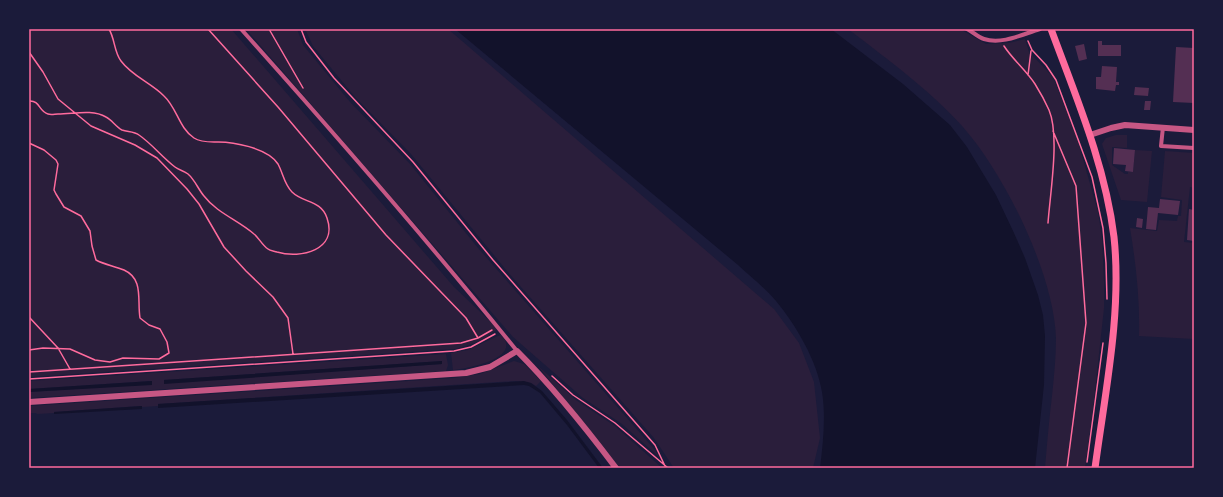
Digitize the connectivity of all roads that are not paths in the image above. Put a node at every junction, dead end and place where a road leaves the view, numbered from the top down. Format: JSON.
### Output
{"nodes":[{"id":1,"x":241,"y":29,"type":"edge"},
{"id":2,"x":967,"y":29,"type":"edge"},
{"id":3,"x":1040,"y":29,"type":"edge"},
{"id":4,"x":1051,"y":29,"type":"edge"},
{"id":5,"x":1163,"y":127,"type":"junction"},
{"id":6,"x":1194,"y":130,"type":"edge"},
{"id":7,"x":1090,"y":136,"type":"junction"},
{"id":8,"x":1194,"y":148,"type":"edge"},
{"id":9,"x":516,"y":351,"type":"junction"},
{"id":10,"x":29,"y":402,"type":"edge"},
{"id":11,"x":616,"y":468,"type":"edge"},
{"id":12,"x":1095,"y":468,"type":"edge"}],
"edges":[{"from":1,"to":9,"type":"street"},
{"from":2,"to":3,"type":"street"},
{"from":4,"to":7,"type":"main road"},
{"from":5,"to":6,"type":"street"},
{"from":5,"to":7,"type":"street"},
{"from":5,"to":8,"type":"street"},
{"from":7,"to":12,"type":"main road"},
{"from":9,"to":10,"type":"street"},
{"from":9,"to":11,"type":"street"}]}
